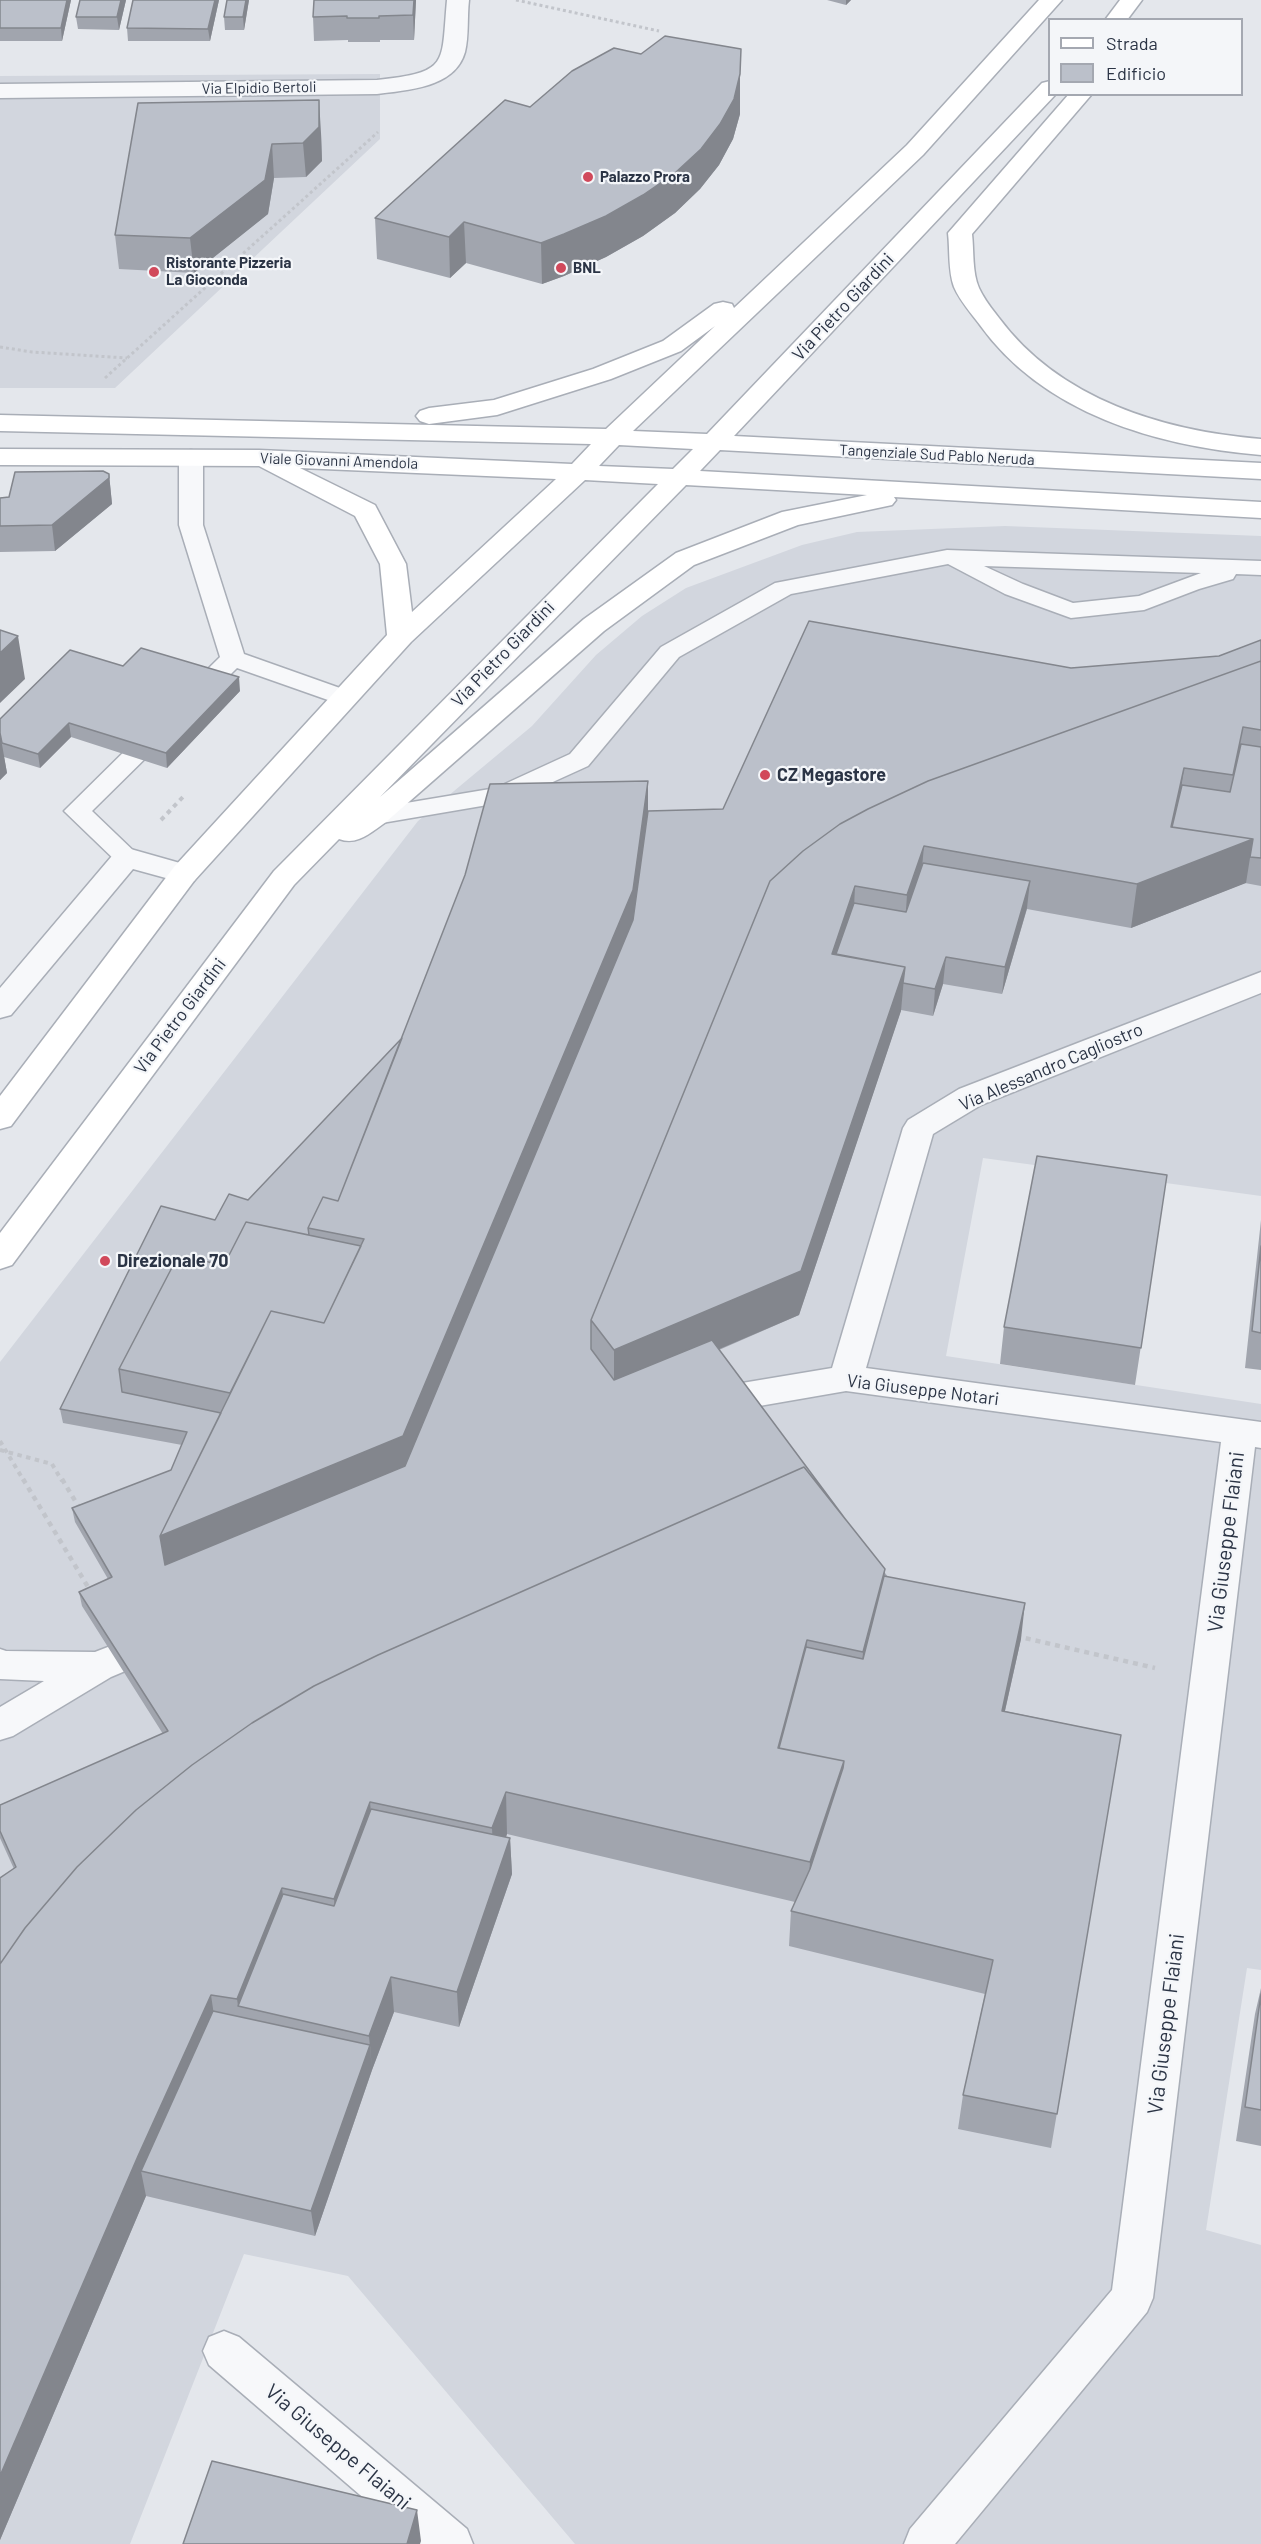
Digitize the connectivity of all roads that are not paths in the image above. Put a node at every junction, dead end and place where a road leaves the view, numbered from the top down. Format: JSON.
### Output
{"nodes":[{"id":1,"x":458,"y":0,"type":"edge"},
{"id":2,"x":1052,"y":0,"type":"edge"},
{"id":3,"x":1048,"y":90,"type":"edge"},
{"id":4,"x":0,"y":91,"type":"edge"},
{"id":5,"x":1079,"y":96,"type":"edge"},
{"id":6,"x":915,"y":150,"type":"junction"},
{"id":7,"x":0,"y":423,"type":"edge"},
{"id":8,"x":315,"y":429,"type":"junction"},
{"id":9,"x":612,"y":437,"type":"junction"},
{"id":10,"x":713,"y":443,"type":"junction"},
{"id":11,"x":1261,"y":447,"type":"edge"},
{"id":12,"x":0,"y":457,"type":"edge"},
{"id":13,"x":191,"y":457,"type":"junction"},
{"id":14,"x":259,"y":458,"type":"junction"},
{"id":15,"x":1261,"y":471,"type":"edge"},
{"id":16,"x":579,"y":472,"type":"junction"},
{"id":17,"x":678,"y":477,"type":"junction"},
{"id":18,"x":933,"y":491,"type":"junction"},
{"id":19,"x":1261,"y":510,"type":"edge"},
{"id":20,"x":947,"y":557,"type":"junction"},
{"id":21,"x":1254,"y":567,"type":"edge"},
{"id":22,"x":401,"y":636,"type":"junction"},
{"id":23,"x":233,"y":658,"type":"junction"},
{"id":24,"x":345,"y":698,"type":"junction"},
{"id":25,"x":376,"y":816,"type":"junction"},
{"id":26,"x":127,"y":857,"type":"junction"},
{"id":27,"x":184,"y":874,"type":"junction"},
{"id":28,"x":284,"y":878,"type":"junction"},
{"id":29,"x":1261,"y":982,"type":"edge"},
{"id":30,"x":0,"y":1008,"type":"edge"},
{"id":31,"x":0,"y":1118,"type":"edge"},
{"id":32,"x":0,"y":1257,"type":"edge"},
{"id":33,"x":846,"y":1378,"type":"junction"},
{"id":34,"x":682,"y":1420,"type":"edge"},
{"id":35,"x":1250,"y":1433,"type":"edge"},
{"id":36,"x":182,"y":1632,"type":"edge"},
{"id":37,"x":0,"y":1664,"type":"edge"},
{"id":38,"x":98,"y":1667,"type":"junction"},
{"id":39,"x":0,"y":1725,"type":"edge"},
{"id":40,"x":224,"y":2351,"type":"dead end"},
{"id":41,"x":452,"y":2544,"type":"edge"},
{"id":42,"x":926,"y":2544,"type":"edge"}],
"edges":[{"from":1,"to":4,"type":"street","name":"Via Elpidio Bertoli"},
{"from":2,"to":6,"type":"main road"},
{"from":3,"to":10,"type":"main road","name":"Via Pietro Giardini"},
{"from":5,"to":11,"type":"main road"},
{"from":6,"to":8,"type":"main road"},
{"from":6,"to":9,"type":"main road"},
{"from":7,"to":8,"type":"main road","name":"Viale Giovanni Amendola"},
{"from":8,"to":9,"type":"main road","name":"Viale Giovanni Amendola"},
{"from":9,"to":10,"type":"main road","name":"Tangenziale Sud Pablo Neruda"},
{"from":9,"to":16,"type":"main road"},
{"from":10,"to":15,"type":"main road","name":"Tangenziale Sud Pablo Neruda"},
{"from":10,"to":17,"type":"main road","name":"Via Pietro Giardini"},
{"from":12,"to":13,"type":"main road","name":"Viale Giovanni Amendola"},
{"from":13,"to":14,"type":"main road","name":"Viale Giovanni Amendola"},
{"from":13,"to":23,"type":"lane"},
{"from":14,"to":16,"type":"main road","name":"Viale Giovanni Amendola"},
{"from":14,"to":22,"type":"main road"},
{"from":16,"to":17,"type":"main road","name":"Viale Giovanni Amendola"},
{"from":16,"to":22,"type":"main road"},
{"from":17,"to":18,"type":"main road","name":"Tangenziale Sud Pablo Neruda"},
{"from":17,"to":28,"type":"main road","name":"Via Pietro Giardini"},
{"from":18,"to":19,"type":"main road","name":"Tangenziale Sud Pablo Neruda"},
{"from":18,"to":25,"type":"main road"},
{"from":20,"to":21,"type":"lane"},
{"from":20,"to":21,"type":"lane"},
{"from":20,"to":25,"type":"lane"},
{"from":22,"to":24,"type":"main road"},
{"from":23,"to":24,"type":"lane"},
{"from":23,"to":26,"type":"lane"},
{"from":24,"to":27,"type":"main road"},
{"from":25,"to":28,"type":"main road"},
{"from":26,"to":27,"type":"street"},
{"from":26,"to":30,"type":"street"},
{"from":27,"to":31,"type":"main road"},
{"from":28,"to":32,"type":"main road","name":"Via Pietro Giardini"},
{"from":29,"to":33,"type":"street","name":"Via Alessandro Cagliostro"},
{"from":33,"to":34,"type":"street","name":"Via Giuseppe Notari"},
{"from":33,"to":35,"type":"street","name":"Via Giuseppe Notari"},
{"from":35,"to":42,"type":"street","name":"Via Giuseppe Flaiani"},
{"from":36,"to":38,"type":"street"},
{"from":37,"to":38,"type":"street"},
{"from":38,"to":39,"type":"street"},
{"from":40,"to":41,"type":"street","name":"Via Giuseppe Flaiani"}]}
